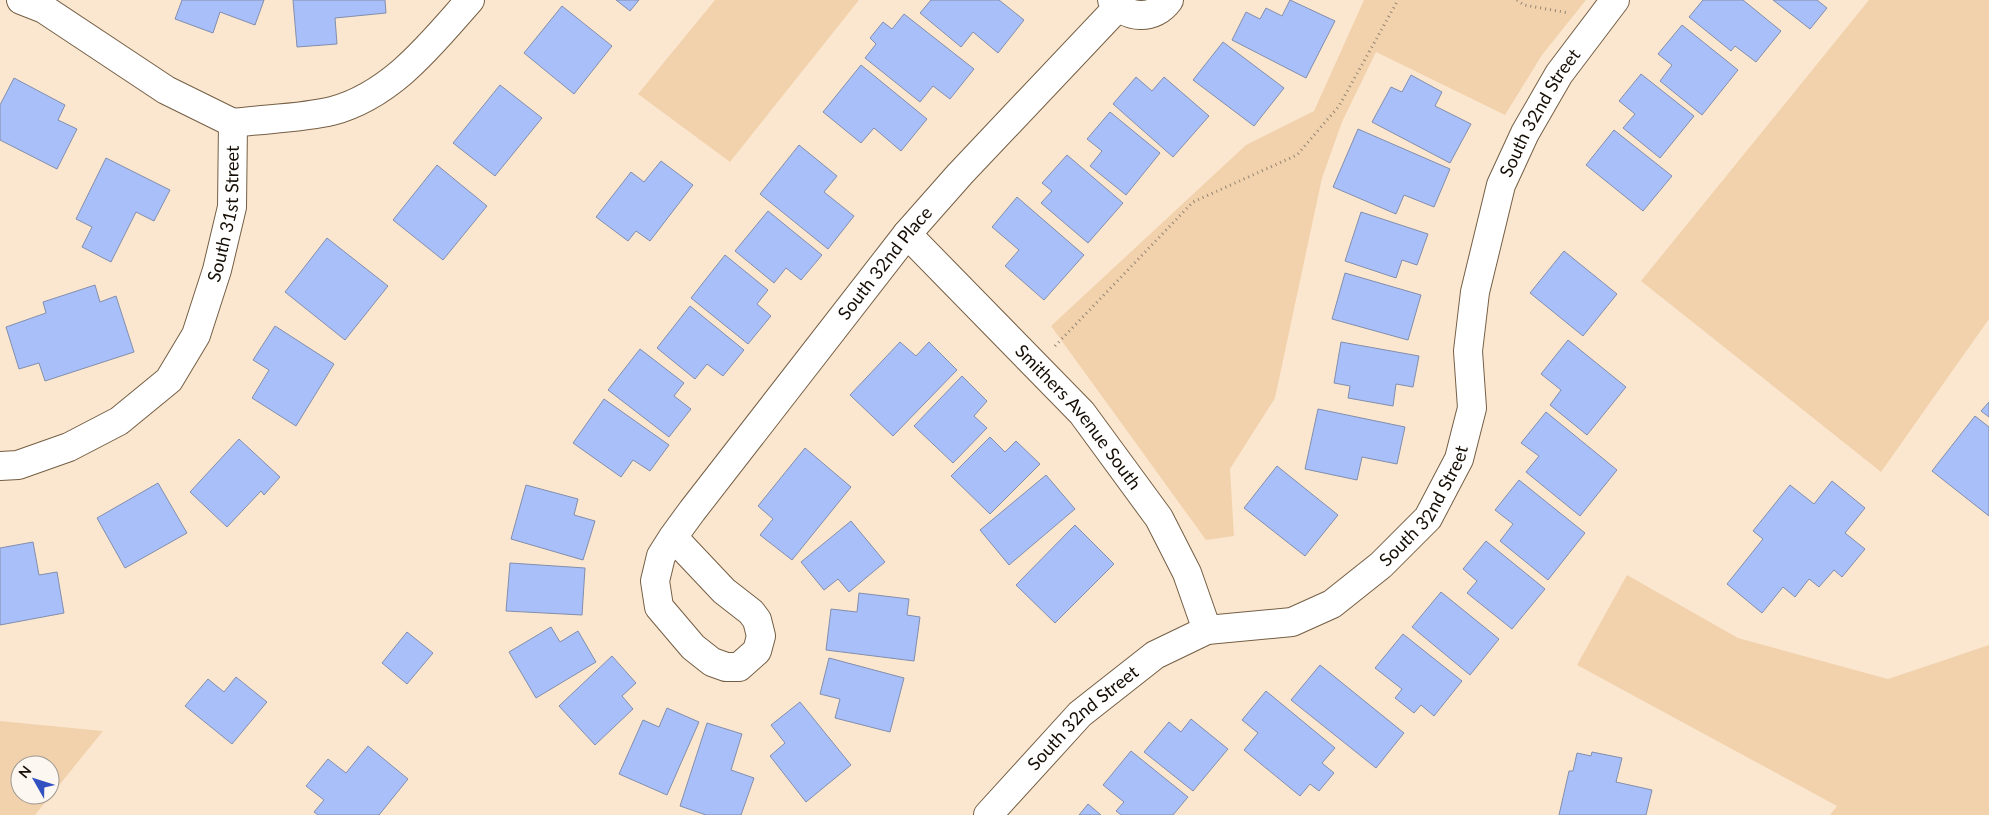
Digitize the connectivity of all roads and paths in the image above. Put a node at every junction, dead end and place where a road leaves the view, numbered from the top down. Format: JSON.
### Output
{"nodes":[{"id":1,"x":21,"y":0,"type":"edge"},
{"id":2,"x":470,"y":0,"type":"edge"},
{"id":3,"x":1169,"y":0,"type":"edge"},
{"id":4,"x":1398,"y":0,"type":"edge"},
{"id":5,"x":1517,"y":0,"type":"edge"},
{"id":6,"x":1115,"y":4,"type":"edge"},
{"id":7,"x":1608,"y":9,"type":"edge"},
{"id":8,"x":233,"y":123,"type":"junction"},
{"id":9,"x":907,"y":234,"type":"junction"},
{"id":10,"x":1036,"y":366,"type":"junction"},
{"id":11,"x":0,"y":466,"type":"edge"},
{"id":12,"x":673,"y":537,"type":"junction"},
{"id":13,"x":1208,"y":630,"type":"junction"},
{"id":14,"x":988,"y":815,"type":"edge"}],
"edges":[{"from":1,"to":8,"type":"street"},
{"from":2,"to":8,"type":"street","name":"South 31st Street"},
{"from":3,"to":6,"type":"street","name":"South 32nd Place"},
{"from":4,"to":10,"type":"path"},
{"from":5,"to":7,"type":"path"},
{"from":6,"to":9,"type":"street","name":"South 32nd Place"},
{"from":7,"to":13,"type":"street","name":"South 32nd Street"},
{"from":8,"to":11,"type":"street","name":"South 31st Street"},
{"from":9,"to":10,"type":"street","name":"Smithers Avenue South"},
{"from":9,"to":12,"type":"street","name":"South 32nd Place"},
{"from":10,"to":13,"type":"street","name":"Smithers Avenue South"},
{"from":12,"to":12,"type":"street","name":"South 32nd Place"},
{"from":13,"to":14,"type":"street","name":"South 32nd Street"}]}
